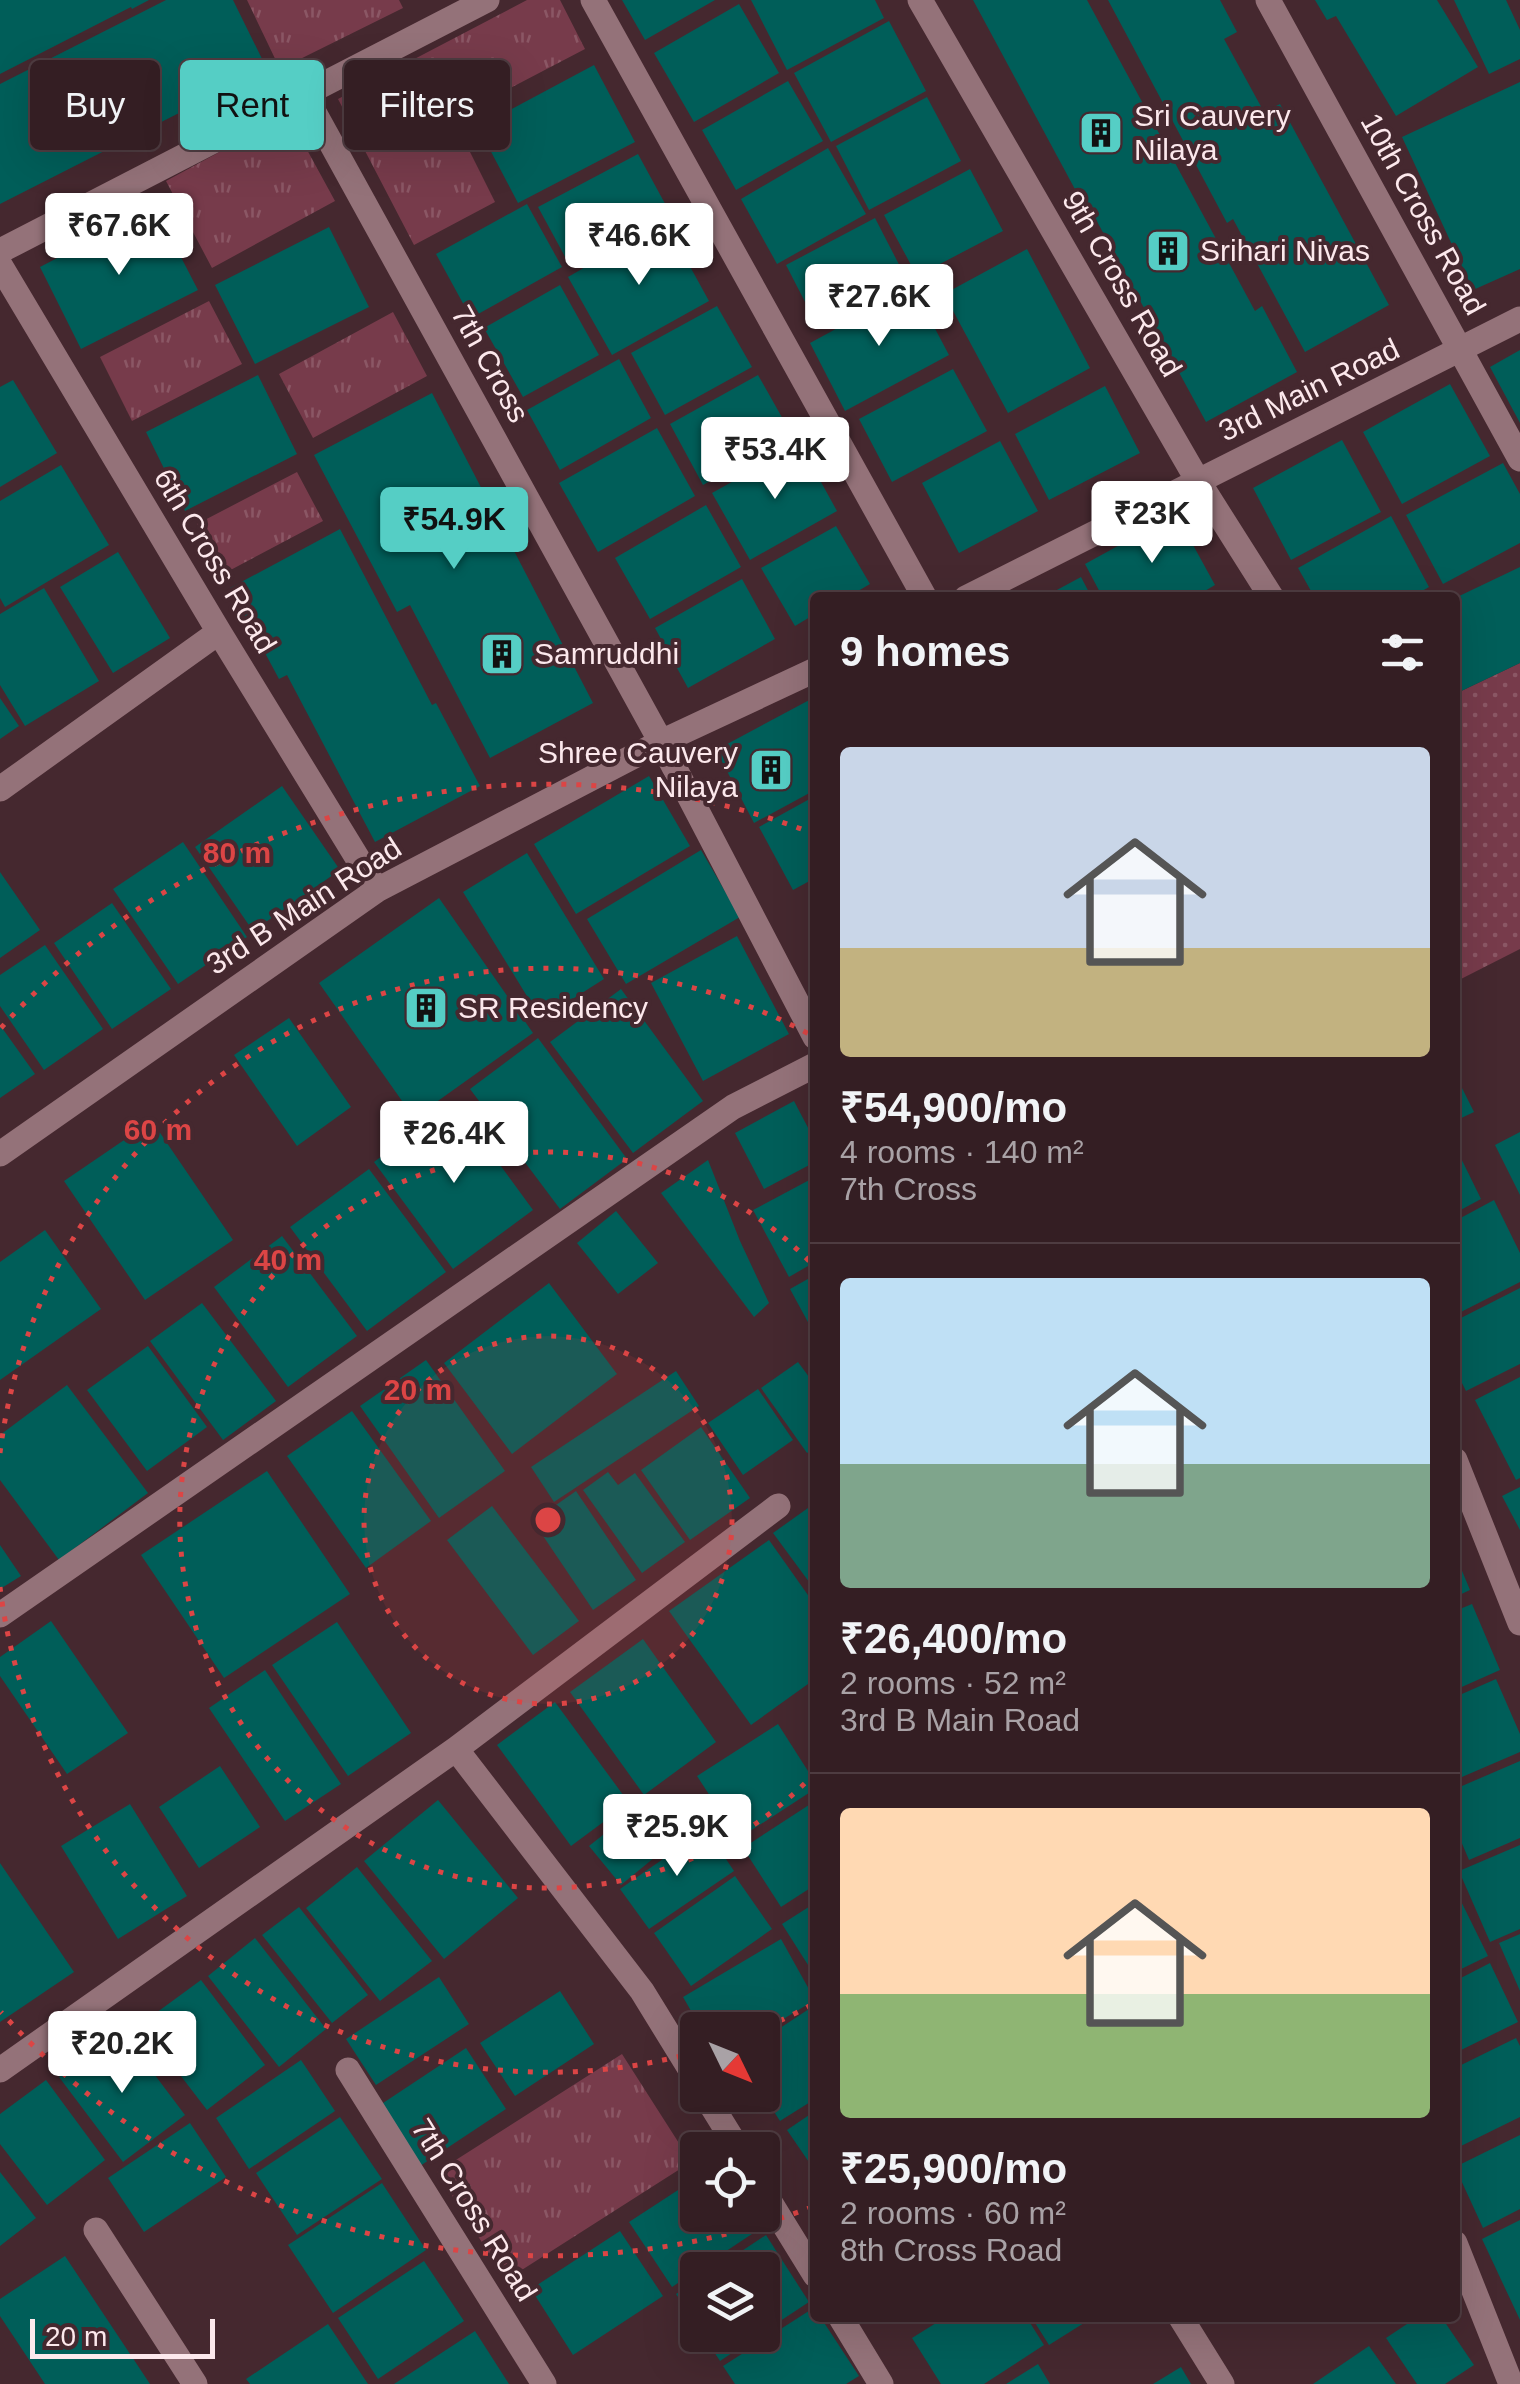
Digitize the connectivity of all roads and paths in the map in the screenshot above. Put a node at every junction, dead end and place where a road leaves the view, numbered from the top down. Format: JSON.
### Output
{"nodes":[{"id":1,"x":487,"y":0,"type":"edge"},
{"id":2,"x":593,"y":0,"type":"edge"},
{"id":3,"x":920,"y":0,"type":"edge"},
{"id":4,"x":1268,"y":0,"type":"edge"},
{"id":5,"x":324,"y":84,"type":"edge"},
{"id":6,"x":324,"y":130,"type":"edge"},
{"id":7,"x":196,"y":150,"type":"edge"},
{"id":8,"x":0,"y":251,"type":"edge"},
{"id":9,"x":0,"y":265,"type":"edge"},
{"id":10,"x":1520,"y":320,"type":"edge"},
{"id":11,"x":1462,"y":350,"type":"junction"},
{"id":12,"x":1520,"y":459,"type":"edge"},
{"id":13,"x":1198,"y":481,"type":"junction"},
{"id":14,"x":922,"y":592,"type":"edge"},
{"id":15,"x":978,"y":592,"type":"edge"},
{"id":16,"x":1268,"y":592,"type":"edge"},
{"id":17,"x":219,"y":632,"type":"junction"},
{"id":18,"x":810,"y":672,"type":"edge"},
{"id":19,"x":662,"y":742,"type":"junction"},
{"id":20,"x":0,"y":789,"type":"edge"},
{"id":21,"x":377,"y":890,"type":"junction"},
{"id":22,"x":810,"y":1028,"type":"edge"},
{"id":23,"x":810,"y":1068,"type":"edge"},
{"id":24,"x":0,"y":1154,"type":"edge"},
{"id":25,"x":1460,"y":1472,"type":"edge"},
{"id":26,"x":778,"y":1506,"type":"dead end"},
{"id":27,"x":0,"y":1614,"type":"edge"},
{"id":28,"x":1520,"y":1622,"type":"edge"},
{"id":29,"x":456,"y":1749,"type":"junction"},
{"id":30,"x":680,"y":2052,"type":"edge"},
{"id":31,"x":0,"y":2070,"type":"edge"},
{"id":32,"x":348,"y":2070,"type":"dead end"},
{"id":33,"x":780,"y":2218,"type":"edge"},
{"id":34,"x":96,"y":2230,"type":"dead end"},
{"id":35,"x":1460,"y":2255,"type":"edge"},
{"id":36,"x":810,"y":2267,"type":"edge"},
{"id":37,"x":843,"y":2322,"type":"edge"},
{"id":38,"x":1183,"y":2322,"type":"edge"},
{"id":39,"x":195,"y":2384,"type":"edge"},
{"id":40,"x":544,"y":2384,"type":"edge"},
{"id":41,"x":881,"y":2384,"type":"edge"},
{"id":42,"x":1222,"y":2384,"type":"edge"},
{"id":43,"x":1516,"y":2384,"type":"edge"}],
"edges":[{"from":1,"to":5,"type":"street"},
{"from":2,"to":14,"type":"street"},
{"from":3,"to":13,"type":"street","name":"9th Cross Road"},
{"from":4,"to":11,"type":"street","name":"10th Cross Road"},
{"from":6,"to":19,"type":"street","name":"7th Cross"},
{"from":7,"to":8,"type":"street"},
{"from":9,"to":17,"type":"street","name":"6th Cross Road"},
{"from":10,"to":11,"type":"street","name":"3rd Main Road"},
{"from":11,"to":12,"type":"street","name":"10th Cross Road"},
{"from":11,"to":13,"type":"street","name":"3rd Main Road"},
{"from":13,"to":15,"type":"street","name":"3rd Main Road"},
{"from":13,"to":16,"type":"street","name":"9th Cross Road"},
{"from":17,"to":20,"type":"street"},
{"from":17,"to":21,"type":"street","name":"6th Cross Road"},
{"from":18,"to":19,"type":"street"},
{"from":19,"to":21,"type":"street","name":"3rd B Main Road"},
{"from":19,"to":22,"type":"street","name":"7th Cross"},
{"from":21,"to":24,"type":"street","name":"3rd B Main Road"},
{"from":23,"to":27,"type":"street"},
{"from":25,"to":28,"type":"street"},
{"from":26,"to":29,"type":"street"},
{"from":29,"to":30,"type":"street"},
{"from":29,"to":31,"type":"street"},
{"from":32,"to":40,"type":"street","name":"7th Cross Road"},
{"from":33,"to":36,"type":"street"},
{"from":34,"to":39,"type":"street"},
{"from":35,"to":43,"type":"street"},
{"from":37,"to":41,"type":"street"},
{"from":38,"to":42,"type":"street"}]}
